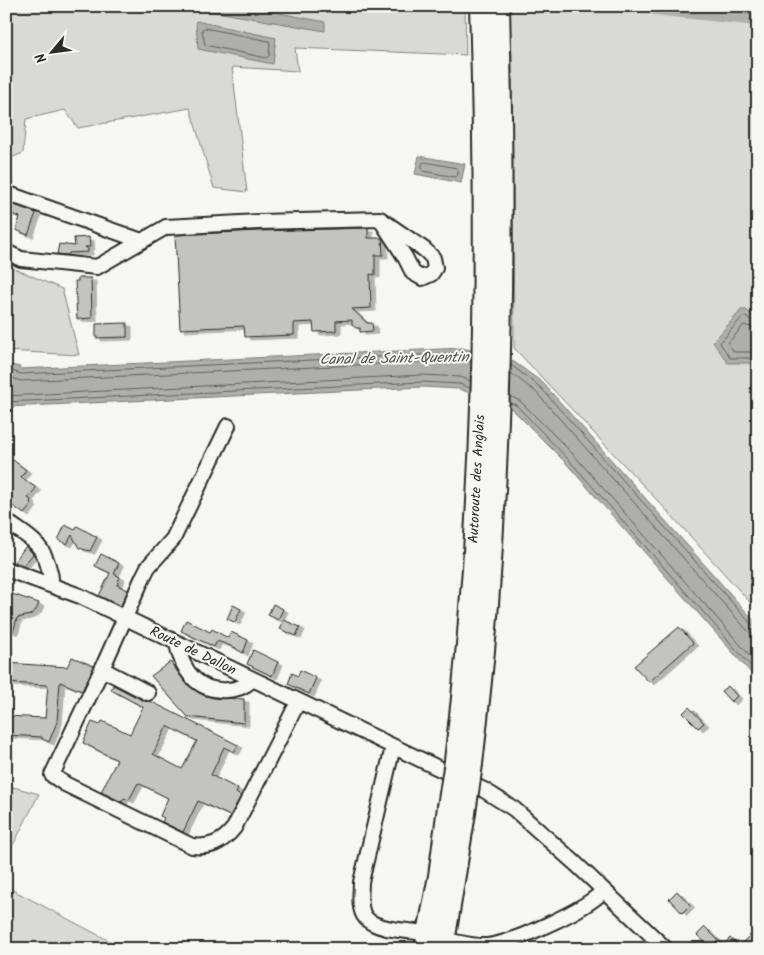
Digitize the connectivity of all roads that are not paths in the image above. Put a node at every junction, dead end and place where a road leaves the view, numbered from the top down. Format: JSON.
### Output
{"nodes":[{"id":1,"x":480,"y":6,"type":"edge"},
{"id":2,"x":499,"y":6,"type":"edge"},
{"id":3,"x":6,"y":193,"type":"edge"},
{"id":4,"x":380,"y":219,"type":"dead end"},
{"id":5,"x":142,"y":241,"type":"junction"},
{"id":6,"x":6,"y":252,"type":"edge"},
{"id":7,"x":228,"y":426,"type":"dead end"},
{"id":8,"x":488,"y":437,"type":"junction"},
{"id":9,"x":6,"y":521,"type":"edge"},
{"id":10,"x":6,"y":569,"type":"edge"},
{"id":11,"x":51,"y":584,"type":"junction"},
{"id":12,"x":125,"y":618,"type":"junction"},
{"id":13,"x":177,"y":644,"type":"junction"},
{"id":14,"x":102,"y":669,"type":"junction"},
{"id":15,"x":252,"y":680,"type":"junction"},
{"id":16,"x":148,"y":693,"type":"dead end"},
{"id":17,"x":298,"y":702,"type":"junction"},
{"id":18,"x":393,"y":747,"type":"junction"},
{"id":19,"x":603,"y":891,"type":"junction"},
{"id":20,"x":435,"y":943,"type":"edge"},
{"id":21,"x":666,"y":949,"type":"edge"}],
"edges":[{"from":1,"to":8,"type":"highway","name":"Autoroute des Anglais"},
{"from":2,"to":8,"type":"highway","name":"Autoroute des Anglais"},
{"from":3,"to":5,"type":"street"},
{"from":4,"to":5,"type":"street"},
{"from":5,"to":6,"type":"street"},
{"from":7,"to":12,"type":"street"},
{"from":8,"to":20,"type":"highway","name":"Autoroute des Anglais","bridge":true},
{"from":9,"to":11,"type":"street"},
{"from":10,"to":11,"type":"street","name":"Route de Dallon"},
{"from":11,"to":12,"type":"street","name":"Route de Dallon"},
{"from":12,"to":13,"type":"street","name":"Route de Dallon"},
{"from":12,"to":14,"type":"street"},
{"from":13,"to":15,"type":"street","name":"Route de Dallon"},
{"from":13,"to":15,"type":"street"},
{"from":14,"to":16,"type":"street"},
{"from":14,"to":17,"type":"street"},
{"from":15,"to":17,"type":"street","name":"Route de Dallon"},
{"from":17,"to":18,"type":"street","name":"Route de Dallon"},
{"from":18,"to":19,"type":"street","name":"Route de Dallon"},
{"from":18,"to":20,"type":"street"},
{"from":19,"to":20,"type":"street"},
{"from":19,"to":21,"type":"street","name":"Route de Dallon"}]}
